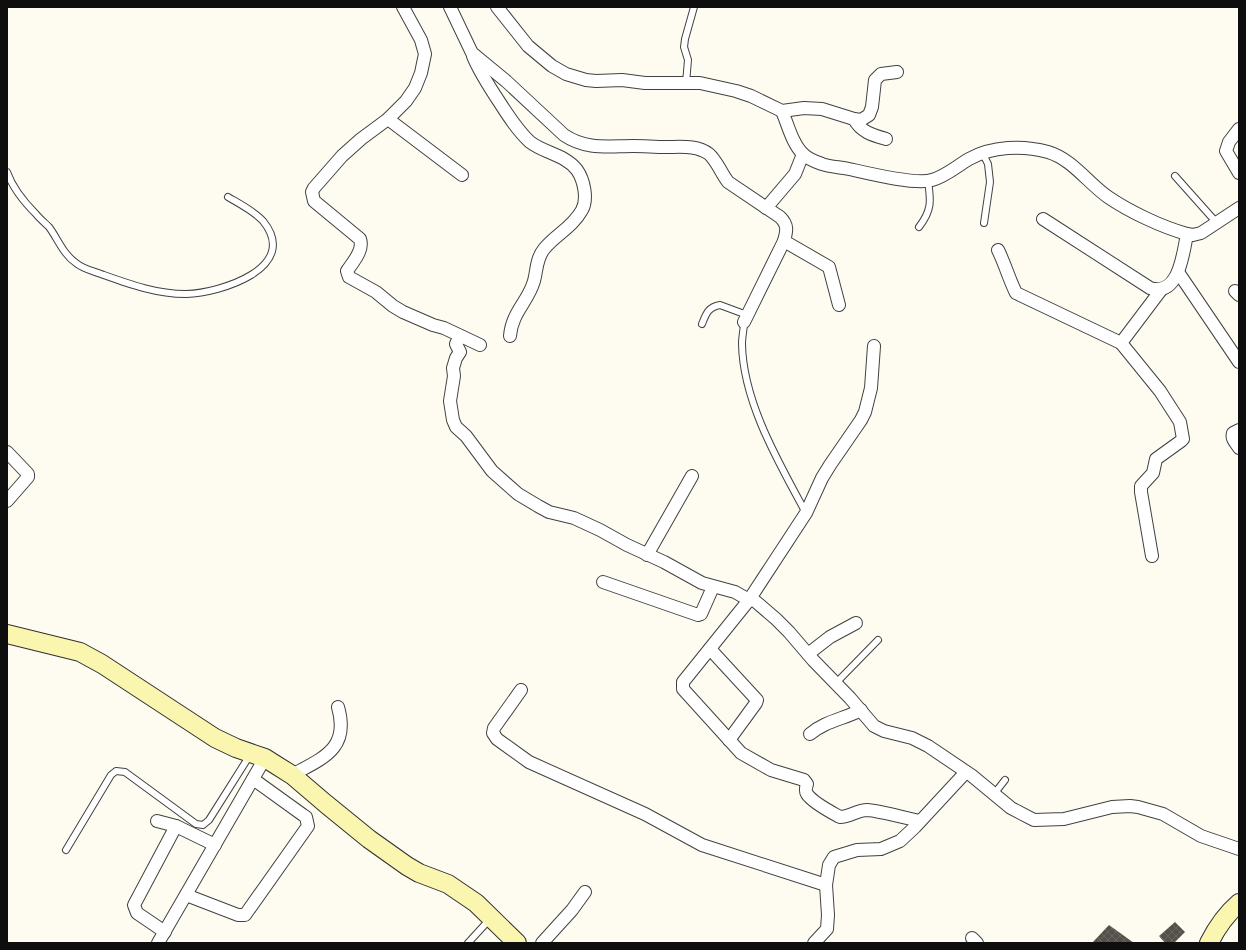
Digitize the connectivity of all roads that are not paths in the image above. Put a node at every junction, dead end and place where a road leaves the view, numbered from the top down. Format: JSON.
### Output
{"nodes":[{"id":1,"x":403,"y":7,"type":"edge"},
{"id":2,"x":450,"y":7,"type":"edge"},
{"id":3,"x":497,"y":7,"type":"edge"},
{"id":4,"x":694,"y":7,"type":"edge"},
{"id":5,"x":472,"y":53,"type":"junction"},
{"id":6,"x":897,"y":72,"type":"dead end"},
{"id":7,"x":686,"y":83,"type":"junction"},
{"id":8,"x":782,"y":111,"type":"junction"},
{"id":9,"x":388,"y":119,"type":"junction"},
{"id":10,"x":854,"y":119,"type":"junction"},
{"id":11,"x":1239,"y":129,"type":"edge"},
{"id":12,"x":886,"y":139,"type":"dead end"},
{"id":13,"x":982,"y":152,"type":"junction"},
{"id":14,"x":803,"y":154,"type":"junction"},
{"id":15,"x":7,"y":172,"type":"edge"},
{"id":16,"x":1239,"y":173,"type":"edge"},
{"id":17,"x":462,"y":175,"type":"dead end"},
{"id":18,"x":1174,"y":176,"type":"dead end"},
{"id":19,"x":928,"y":181,"type":"junction"},
{"id":20,"x":228,"y":197,"type":"dead end"},
{"id":21,"x":766,"y":208,"type":"junction"},
{"id":22,"x":1239,"y":208,"type":"edge"},
{"id":23,"x":1043,"y":219,"type":"dead end"},
{"id":24,"x":1216,"y":222,"type":"junction"},
{"id":25,"x":984,"y":224,"type":"dead end"},
{"id":26,"x":920,"y":227,"type":"dead end"},
{"id":27,"x":1187,"y":234,"type":"junction"},
{"id":28,"x":784,"y":241,"type":"junction"},
{"id":29,"x":998,"y":250,"type":"dead end"},
{"id":30,"x":1178,"y":272,"type":"junction"},
{"id":31,"x":1161,"y":290,"type":"junction"},
{"id":32,"x":839,"y":305,"type":"dead end"},
{"id":33,"x":746,"y":319,"type":"junction"},
{"id":34,"x":702,"y":324,"type":"dead end"},
{"id":35,"x":460,"y":336,"type":"junction"},
{"id":36,"x":510,"y":336,"type":"dead end"},
{"id":37,"x":1121,"y":343,"type":"junction"},
{"id":38,"x":480,"y":345,"type":"dead end"},
{"id":39,"x":874,"y":346,"type":"dead end"},
{"id":40,"x":1239,"y":362,"type":"edge"},
{"id":41,"x":1239,"y":430,"type":"edge"},
{"id":42,"x":1239,"y":448,"type":"edge"},
{"id":43,"x":7,"y":452,"type":"edge"},
{"id":44,"x":692,"y":476,"type":"dead end"},
{"id":45,"x":7,"y":501,"type":"edge"},
{"id":46,"x":806,"y":513,"type":"junction"},
{"id":47,"x":648,"y":555,"type":"junction"},
{"id":48,"x":1152,"y":556,"type":"dead end"},
{"id":49,"x":603,"y":582,"type":"dead end"},
{"id":50,"x":713,"y":587,"type":"junction"},
{"id":51,"x":749,"y":600,"type":"junction"},
{"id":52,"x":856,"y":623,"type":"dead end"},
{"id":53,"x":7,"y":634,"type":"edge"},
{"id":54,"x":878,"y":640,"type":"dead end"},
{"id":55,"x":710,"y":649,"type":"junction"},
{"id":56,"x":808,"y":654,"type":"junction"},
{"id":57,"x":835,"y":684,"type":"junction"},
{"id":58,"x":521,"y":690,"type":"dead end"},
{"id":59,"x":338,"y":708,"type":"dead end"},
{"id":60,"x":861,"y":710,"type":"junction"},
{"id":61,"x":810,"y":734,"type":"dead end"},
{"id":62,"x":729,"y":740,"type":"junction"},
{"id":63,"x":258,"y":756,"type":"junction"},
{"id":64,"x":966,"y":772,"type":"junction"},
{"id":65,"x":292,"y":775,"type":"junction"},
{"id":66,"x":253,"y":779,"type":"junction"},
{"id":67,"x":1005,"y":780,"type":"dead end"},
{"id":68,"x":994,"y":794,"type":"junction"},
{"id":69,"x":157,"y":821,"type":"dead end"},
{"id":70,"x":920,"y":821,"type":"junction"},
{"id":71,"x":176,"y":826,"type":"junction"},
{"id":72,"x":215,"y":845,"type":"junction"},
{"id":73,"x":1239,"y":848,"type":"edge"},
{"id":74,"x":66,"y":850,"type":"dead end"},
{"id":75,"x":826,"y":885,"type":"junction"},
{"id":76,"x":584,"y":892,"type":"dead end"},
{"id":77,"x":186,"y":895,"type":"junction"},
{"id":78,"x":1239,"y":903,"type":"edge"},
{"id":79,"x":492,"y":918,"type":"junction"},
{"id":80,"x":165,"y":932,"type":"junction"},
{"id":81,"x":158,"y":943,"type":"edge"},
{"id":82,"x":468,"y":943,"type":"edge"},
{"id":83,"x":517,"y":943,"type":"edge"},
{"id":84,"x":542,"y":943,"type":"edge"},
{"id":85,"x":814,"y":943,"type":"edge"},
{"id":86,"x":1209,"y":943,"type":"edge"}],
"edges":[{"from":1,"to":9,"type":"street"},
{"from":2,"to":5,"type":"street"},
{"from":3,"to":7,"type":"street"},
{"from":4,"to":7,"type":"lane"},
{"from":5,"to":21,"type":"street"},
{"from":5,"to":36,"type":"street"},
{"from":6,"to":10,"type":"street"},
{"from":7,"to":8,"type":"street"},
{"from":8,"to":10,"type":"street"},
{"from":8,"to":14,"type":"street"},
{"from":9,"to":17,"type":"street"},
{"from":9,"to":35,"type":"street"},
{"from":10,"to":12,"type":"street"},
{"from":11,"to":16,"type":"street"},
{"from":13,"to":19,"type":"street"},
{"from":13,"to":25,"type":"lane"},
{"from":13,"to":27,"type":"street"},
{"from":14,"to":19,"type":"street"},
{"from":14,"to":21,"type":"street"},
{"from":15,"to":20,"type":"lane"},
{"from":18,"to":24,"type":"lane"},
{"from":19,"to":26,"type":"lane"},
{"from":21,"to":28,"type":"street"},
{"from":22,"to":24,"type":"street"},
{"from":23,"to":31,"type":"street"},
{"from":24,"to":27,"type":"street"},
{"from":27,"to":30,"type":"street"},
{"from":28,"to":32,"type":"street"},
{"from":28,"to":33,"type":"street"},
{"from":29,"to":37,"type":"street"},
{"from":30,"to":31,"type":"street"},
{"from":30,"to":40,"type":"street"},
{"from":31,"to":37,"type":"street"},
{"from":33,"to":34,"type":"lane"},
{"from":33,"to":46,"type":"lane"},
{"from":35,"to":38,"type":"street"},
{"from":35,"to":47,"type":"street"},
{"from":37,"to":48,"type":"street"},
{"from":39,"to":46,"type":"street"},
{"from":41,"to":42,"type":"street"},
{"from":43,"to":45,"type":"street"},
{"from":44,"to":47,"type":"street"},
{"from":46,"to":51,"type":"street"},
{"from":47,"to":50,"type":"street"},
{"from":49,"to":50,"type":"street"},
{"from":50,"to":51,"type":"street"},
{"from":51,"to":55,"type":"street"},
{"from":51,"to":56,"type":"street"},
{"from":52,"to":56,"type":"street"},
{"from":53,"to":63,"type":"street"},
{"from":54,"to":57,"type":"lane"},
{"from":55,"to":62,"type":"street"},
{"from":55,"to":62,"type":"street"},
{"from":56,"to":57,"type":"street"},
{"from":57,"to":60,"type":"street"},
{"from":58,"to":75,"type":"street"},
{"from":59,"to":65,"type":"street"},
{"from":60,"to":61,"type":"street"},
{"from":60,"to":64,"type":"street"},
{"from":62,"to":70,"type":"street"},
{"from":63,"to":65,"type":"street"},
{"from":63,"to":66,"type":"street"},
{"from":63,"to":74,"type":"lane"},
{"from":64,"to":68,"type":"street"},
{"from":64,"to":70,"type":"street"},
{"from":65,"to":79,"type":"street"},
{"from":66,"to":72,"type":"street"},
{"from":66,"to":77,"type":"street"},
{"from":67,"to":68,"type":"lane"},
{"from":68,"to":73,"type":"street"},
{"from":69,"to":71,"type":"street"},
{"from":70,"to":75,"type":"street"},
{"from":71,"to":72,"type":"street"},
{"from":71,"to":80,"type":"street"},
{"from":72,"to":77,"type":"street"},
{"from":75,"to":85,"type":"street"},
{"from":76,"to":84,"type":"street"},
{"from":77,"to":80,"type":"street"},
{"from":78,"to":86,"type":"street"},
{"from":79,"to":82,"type":"lane"},
{"from":79,"to":83,"type":"street"},
{"from":80,"to":81,"type":"street"}]}
